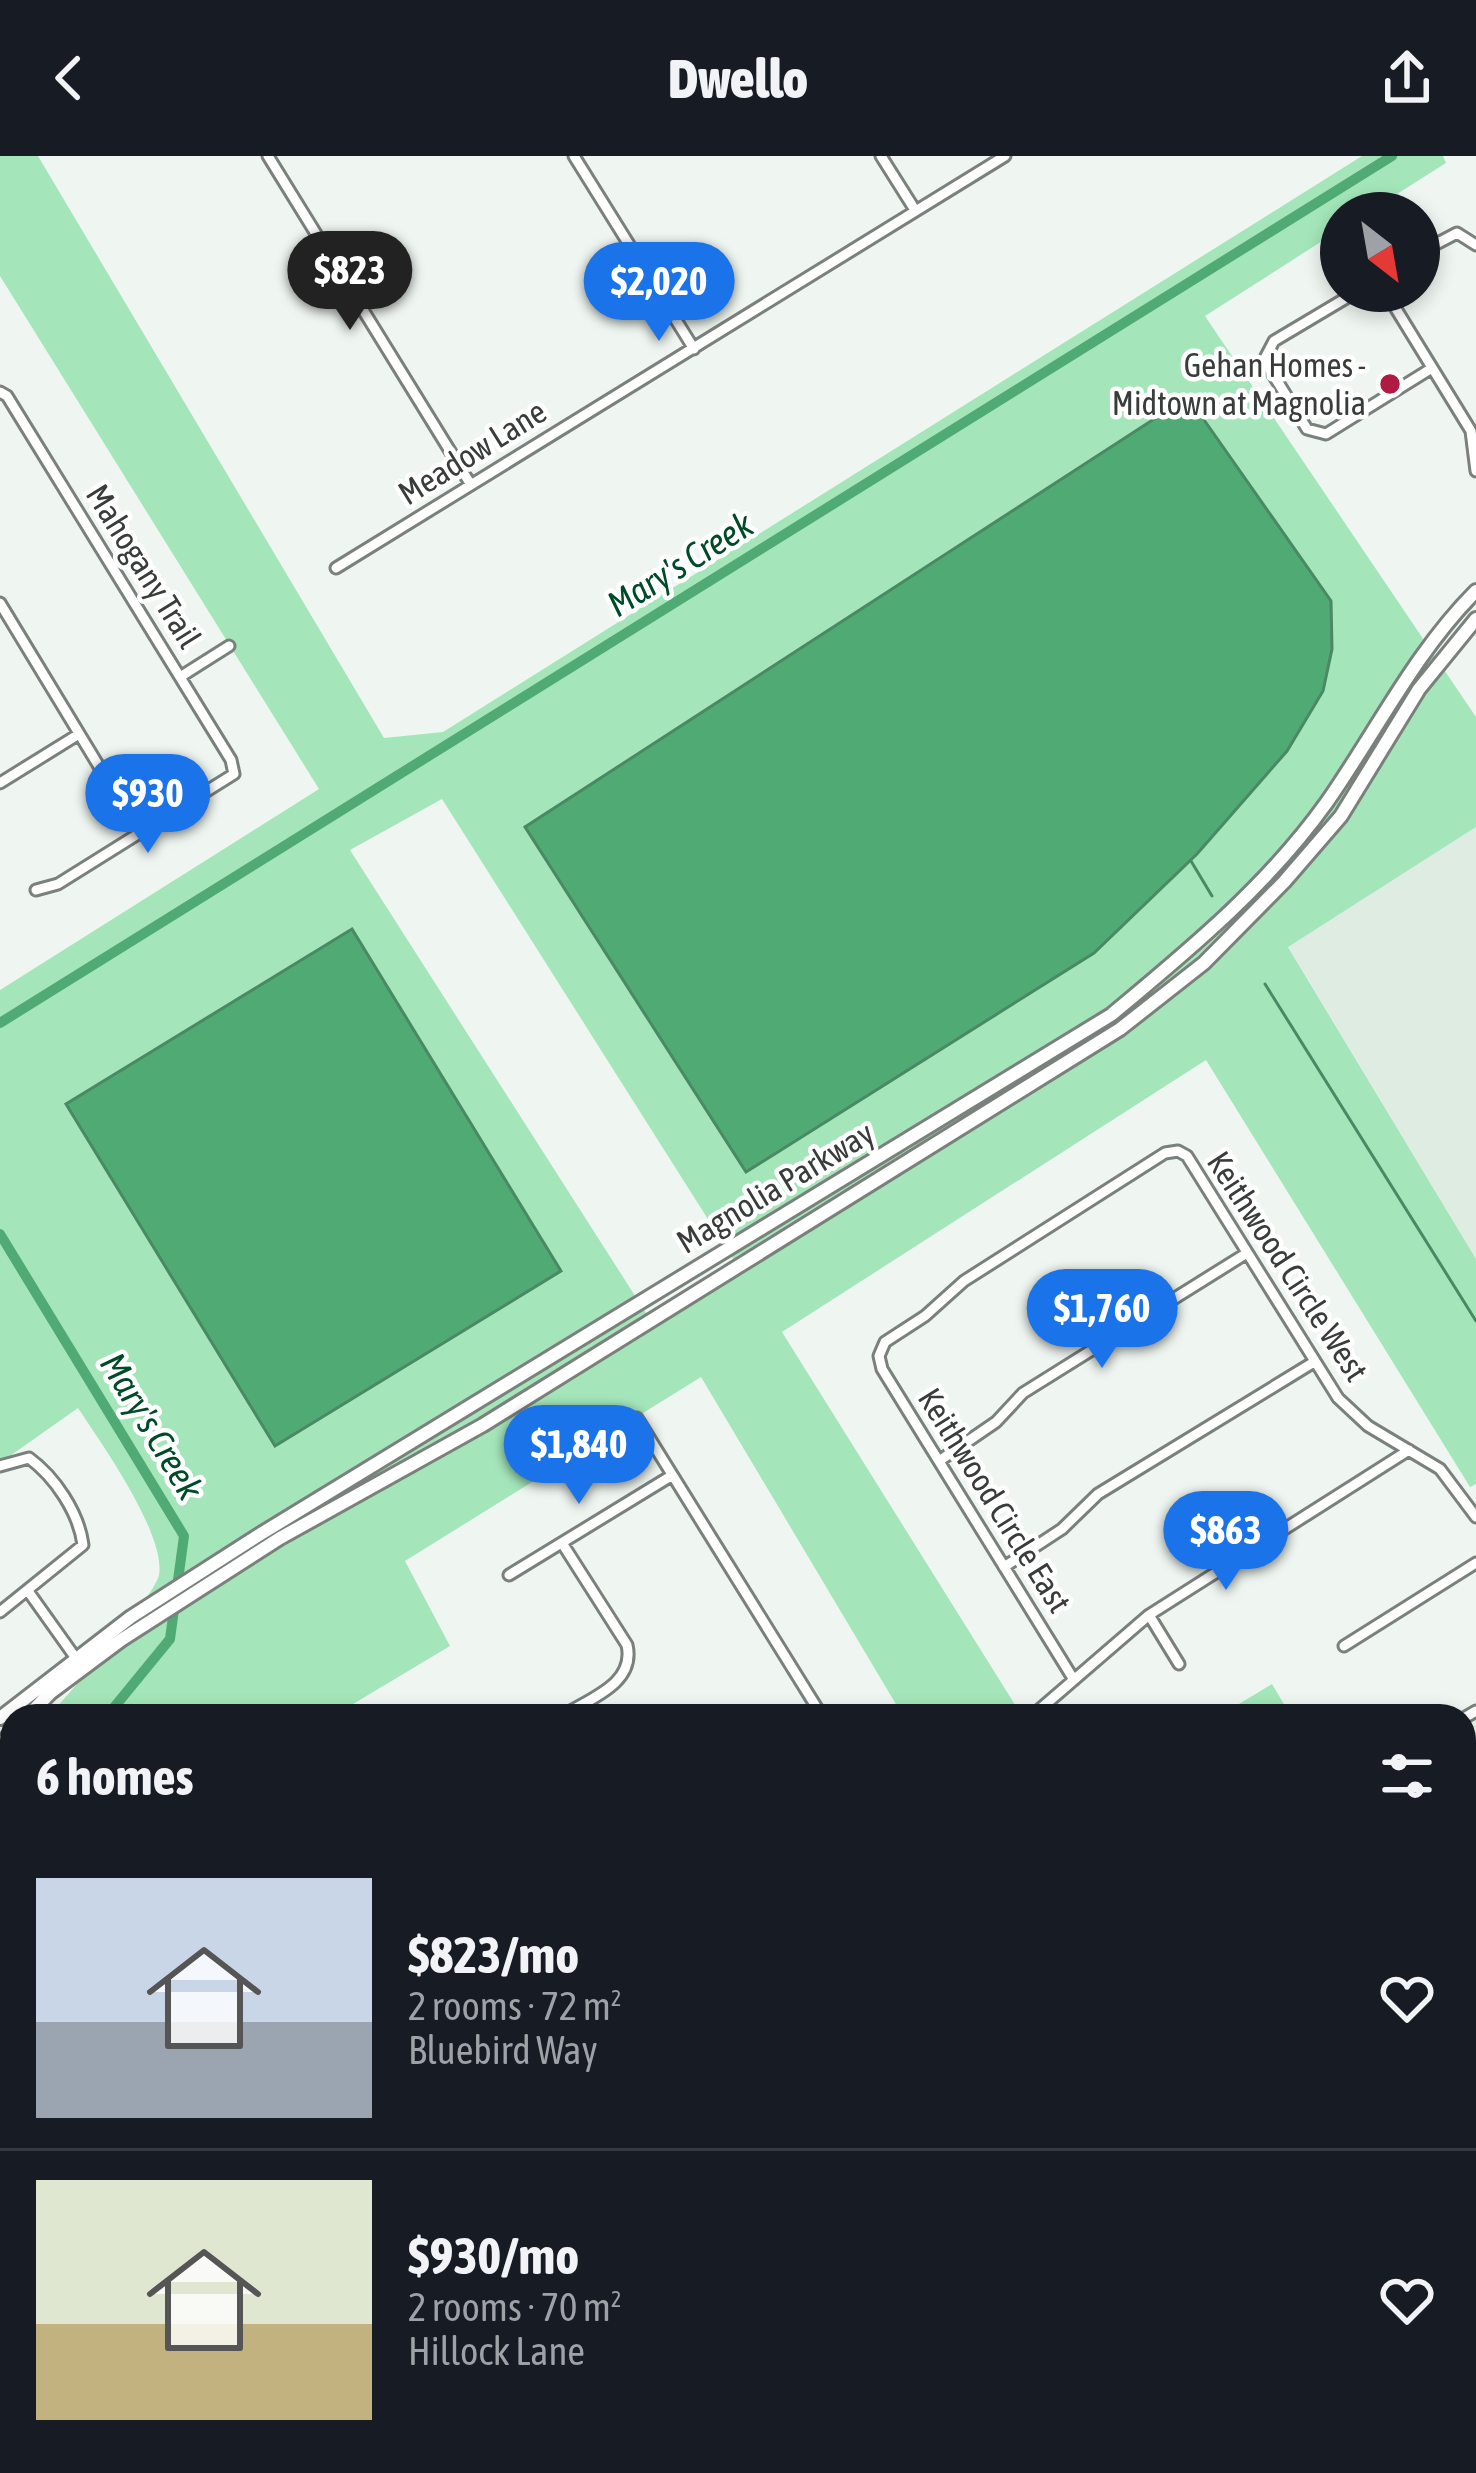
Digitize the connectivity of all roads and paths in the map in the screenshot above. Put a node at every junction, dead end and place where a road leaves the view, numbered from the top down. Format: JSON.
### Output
{"nodes":[{"id":1,"x":268,"y":156,"type":"edge"},
{"id":2,"x":574,"y":156,"type":"edge"},
{"id":3,"x":881,"y":156,"type":"edge"},
{"id":4,"x":1005,"y":156,"type":"edge"},
{"id":5,"x":915,"y":210,"type":"junction"},
{"id":6,"x":1440,"y":242,"type":"edge"},
{"id":7,"x":1476,"y":245,"type":"edge"},
{"id":8,"x":1323,"y":312,"type":"edge"},
{"id":9,"x":1397,"y":312,"type":"edge"},
{"id":10,"x":694,"y":350,"type":"junction"},
{"id":11,"x":1432,"y":368,"type":"junction"},
{"id":12,"x":0,"y":392,"type":"edge"},
{"id":13,"x":1476,"y":472,"type":"edge"},
{"id":14,"x":471,"y":485,"type":"junction"},
{"id":15,"x":336,"y":568,"type":"dead end"},
{"id":16,"x":1476,"y":591,"type":"edge"},
{"id":17,"x":0,"y":603,"type":"edge"},
{"id":18,"x":1476,"y":619,"type":"edge"},
{"id":19,"x":229,"y":646,"type":"dead end"},
{"id":20,"x":180,"y":677,"type":"junction"},
{"id":21,"x":79,"y":734,"type":"junction"},
{"id":22,"x":0,"y":783,"type":"edge"},
{"id":23,"x":140,"y":834,"type":"junction"},
{"id":24,"x":1288,"y":850,"type":"junction"},
{"id":25,"x":1302,"y":861,"type":"junction"},
{"id":26,"x":36,"y":890,"type":"dead end"},
{"id":27,"x":1126,"y":1003,"type":"junction"},
{"id":28,"x":1137,"y":1016,"type":"junction"},
{"id":29,"x":748,"y":1236,"type":"junction"},
{"id":30,"x":1247,"y":1253,"type":"junction"},
{"id":31,"x":758,"y":1254,"type":"junction"},
{"id":32,"x":585,"y":1336,"type":"junction"},
{"id":33,"x":882,"y":1346,"type":"joint"},
{"id":34,"x":596,"y":1355,"type":"junction"},
{"id":35,"x":1315,"y":1361,"type":"junction"},
{"id":36,"x":637,"y":1418,"type":"dead end"},
{"id":37,"x":1409,"y":1450,"type":"junction"},
{"id":38,"x":939,"y":1461,"type":"junction"},
{"id":39,"x":0,"y":1466,"type":"edge"},
{"id":40,"x":671,"y":1476,"type":"junction"},
{"id":41,"x":1476,"y":1517,"type":"edge"},
{"id":42,"x":562,"y":1543,"type":"junction"},
{"id":43,"x":241,"y":1555,"type":"junction"},
{"id":44,"x":1476,"y":1563,"type":"edge"},
{"id":45,"x":1004,"y":1567,"type":"junction"},
{"id":46,"x":509,"y":1575,"type":"dead end"},
{"id":47,"x":28,"y":1591,"type":"junction"},
{"id":48,"x":0,"y":1612,"type":"edge"},
{"id":49,"x":1149,"y":1615,"type":"junction"},
{"id":50,"x":135,"y":1622,"type":"junction"},
{"id":51,"x":1344,"y":1646,"type":"dead end"},
{"id":52,"x":75,"y":1658,"type":"junction"},
{"id":53,"x":1179,"y":1664,"type":"dead end"},
{"id":54,"x":1074,"y":1680,"type":"junction"},
{"id":55,"x":18,"y":1704,"type":"edge"},
{"id":56,"x":39,"y":1704,"type":"edge"},
{"id":57,"x":582,"y":1704,"type":"edge"},
{"id":58,"x":814,"y":1704,"type":"edge"},
{"id":59,"x":1046,"y":1704,"type":"edge"}],
"edges":[{"from":1,"to":14,"type":"street"},
{"from":2,"to":10,"type":"street"},
{"from":3,"to":5,"type":"street"},
{"from":4,"to":5,"type":"street","name":"Meadow Lane"},
{"from":5,"to":10,"type":"street","name":"Meadow Lane"},
{"from":6,"to":7,"type":"street"},
{"from":8,"to":11,"type":"street"},
{"from":9,"to":11,"type":"street"},
{"from":10,"to":14,"type":"street","name":"Meadow Lane"},
{"from":11,"to":13,"type":"street"},
{"from":12,"to":20,"type":"street","name":"Mahogany Trail"},
{"from":14,"to":15,"type":"street","name":"Meadow Lane"},
{"from":16,"to":24,"type":"street","name":"Magnolia Parkway"},
{"from":17,"to":21,"type":"street"},
{"from":18,"to":25,"type":"street","name":"Magnolia Parkway"},
{"from":19,"to":20,"type":"street"},
{"from":20,"to":23,"type":"street","name":"Mahogany Trail"},
{"from":21,"to":22,"type":"street"},
{"from":21,"to":23,"type":"street"},
{"from":23,"to":26,"type":"street"},
{"from":24,"to":25,"type":"street"},
{"from":24,"to":27,"type":"street","name":"Magnolia Parkway"},
{"from":25,"to":28,"type":"street","name":"Magnolia Parkway"},
{"from":27,"to":28,"type":"street"},
{"from":27,"to":29,"type":"street","name":"Magnolia Parkway"},
{"from":28,"to":31,"type":"street","name":"Magnolia Parkway"},
{"from":29,"to":31,"type":"street"},
{"from":29,"to":32,"type":"street","name":"Magnolia Parkway"},
{"from":30,"to":33,"type":"street","name":"Keithwood Circle West"},
{"from":30,"to":35,"type":"street","name":"Keithwood Circle West"},
{"from":30,"to":38,"type":"street"},
{"from":31,"to":34,"type":"street","name":"Magnolia Parkway"},
{"from":32,"to":34,"type":"street"},
{"from":32,"to":43,"type":"street","name":"Magnolia Parkway"},
{"from":33,"to":38,"type":"street","name":"Keithwood Circle East"},
{"from":34,"to":43,"type":"street","name":"Magnolia Parkway"},
{"from":35,"to":37,"type":"street","name":"Keithwood Circle West"},
{"from":35,"to":45,"type":"street"},
{"from":36,"to":40,"type":"street"},
{"from":37,"to":41,"type":"street","name":"Keithwood Circle West"},
{"from":37,"to":49,"type":"street"},
{"from":38,"to":45,"type":"street","name":"Keithwood Circle East"},
{"from":39,"to":47,"type":"street"},
{"from":40,"to":42,"type":"street"},
{"from":40,"to":58,"type":"street"},
{"from":42,"to":46,"type":"street"},
{"from":42,"to":57,"type":"street"},
{"from":43,"to":50,"type":"street","name":"Magnolia Parkway"},
{"from":44,"to":51,"type":"street"},
{"from":45,"to":54,"type":"street","name":"Keithwood Circle East"},
{"from":47,"to":48,"type":"street"},
{"from":47,"to":52,"type":"street"},
{"from":49,"to":53,"type":"street"},
{"from":49,"to":54,"type":"street"},
{"from":50,"to":52,"type":"street","name":"Magnolia Parkway"},
{"from":50,"to":56,"type":"street","name":"Magnolia Parkway"},
{"from":52,"to":55,"type":"street","name":"Magnolia Parkway"},
{"from":54,"to":59,"type":"street"}]}
